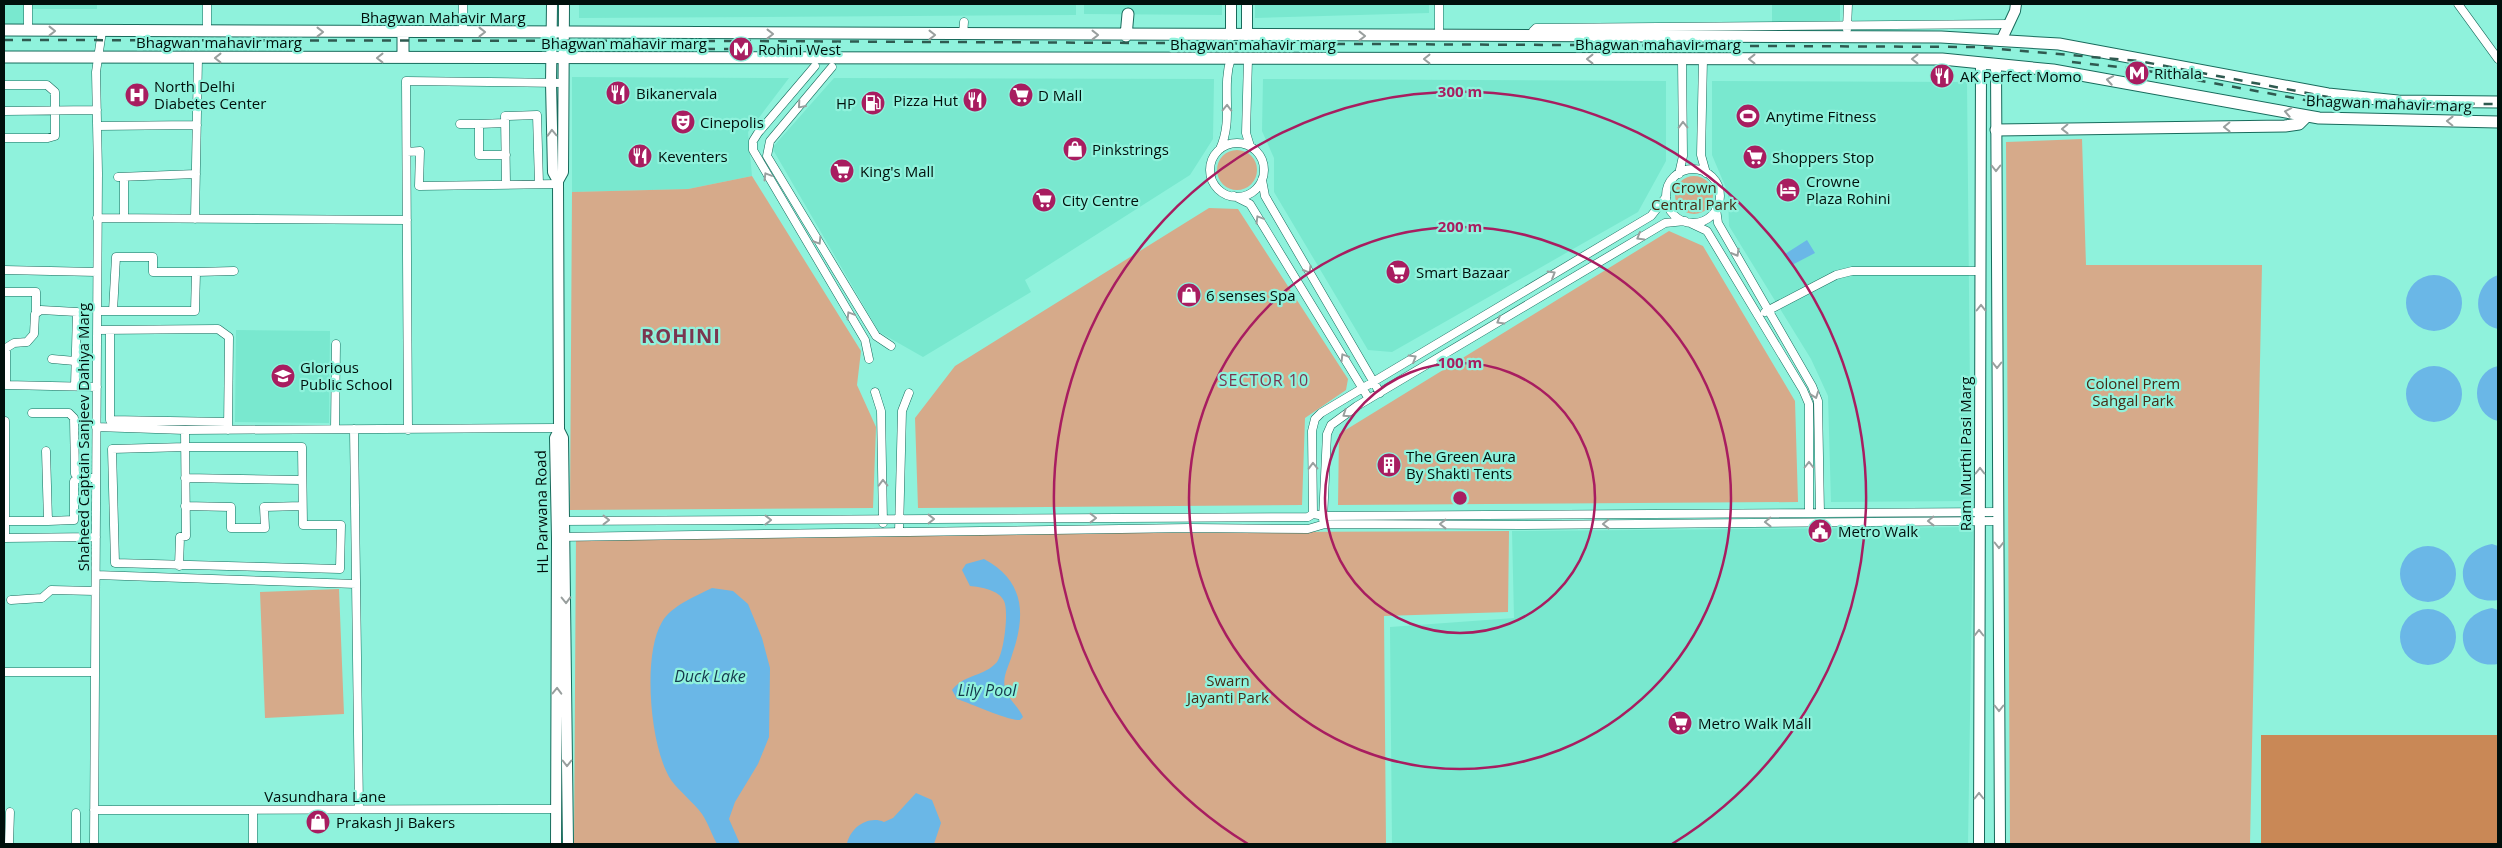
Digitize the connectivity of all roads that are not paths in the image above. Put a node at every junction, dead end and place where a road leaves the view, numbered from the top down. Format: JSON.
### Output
{"nodes":[{"id":1,"x":28,"y":4,"type":"edge"},
{"id":2,"x":207,"y":4,"type":"edge"},
{"id":3,"x":463,"y":4,"type":"edge"},
{"id":4,"x":552,"y":4,"type":"edge"},
{"id":5,"x":564,"y":4,"type":"edge"},
{"id":6,"x":1231,"y":4,"type":"edge"},
{"id":7,"x":1247,"y":4,"type":"edge"},
{"id":8,"x":1439,"y":4,"type":"edge"},
{"id":9,"x":1848,"y":4,"type":"edge"},
{"id":10,"x":2016,"y":4,"type":"edge"},
{"id":11,"x":2458,"y":4,"type":"edge"},
{"id":12,"x":1128,"y":14,"type":"dead end"},
{"id":13,"x":964,"y":22,"type":"dead end"},
{"id":14,"x":1848,"y":24,"type":"junction"},
{"id":15,"x":2009,"y":24,"type":"junction"},
{"id":16,"x":4,"y":30,"type":"edge"},
{"id":17,"x":28,"y":30,"type":"junction"},
{"id":18,"x":102,"y":31,"type":"junction"},
{"id":19,"x":207,"y":31,"type":"junction"},
{"id":20,"x":403,"y":32,"type":"junction"},
{"id":21,"x":463,"y":32,"type":"junction"},
{"id":22,"x":551,"y":33,"type":"junction"},
{"id":23,"x":564,"y":33,"type":"junction"},
{"id":24,"x":963,"y":35,"type":"junction"},
{"id":25,"x":1126,"y":36,"type":"junction"},
{"id":26,"x":1231,"y":36,"type":"junction"},
{"id":27,"x":1247,"y":36,"type":"junction"},
{"id":28,"x":1439,"y":36,"type":"junction"},
{"id":29,"x":1534,"y":36,"type":"junction"},
{"id":30,"x":1562,"y":36,"type":"junction"},
{"id":31,"x":1847,"y":37,"type":"junction"},
{"id":32,"x":2001,"y":41,"type":"junction"},
{"id":33,"x":4,"y":57,"type":"edge"},
{"id":34,"x":98,"y":57,"type":"junction"},
{"id":35,"x":198,"y":58,"type":"junction"},
{"id":36,"x":403,"y":58,"type":"junction"},
{"id":37,"x":557,"y":58,"type":"junction"},
{"id":38,"x":1231,"y":58,"type":"junction"},
{"id":39,"x":1248,"y":59,"type":"junction"},
{"id":40,"x":1564,"y":59,"type":"junction"},
{"id":41,"x":1682,"y":59,"type":"junction"},
{"id":42,"x":1703,"y":59,"type":"junction"},
{"id":43,"x":2498,"y":59,"type":"edge"},
{"id":44,"x":1981,"y":63,"type":"junction"},
{"id":45,"x":1996,"y":64,"type":"junction"},
{"id":46,"x":815,"y":66,"type":"dead end"},
{"id":47,"x":832,"y":66,"type":"dead end"},
{"id":48,"x":551,"y":83,"type":"junction"},
{"id":49,"x":562,"y":83,"type":"junction"},
{"id":50,"x":4,"y":85,"type":"edge"},
{"id":51,"x":2498,"y":102,"type":"edge"},
{"id":52,"x":56,"y":110,"type":"junction"},
{"id":53,"x":97,"y":110,"type":"junction"},
{"id":54,"x":4,"y":111,"type":"edge"},
{"id":55,"x":2307,"y":116,"type":"junction"},
{"id":56,"x":2498,"y":122,"type":"edge"},
{"id":57,"x":460,"y":124,"type":"dead end"},
{"id":58,"x":479,"y":124,"type":"junction"},
{"id":59,"x":505,"y":124,"type":"junction"},
{"id":60,"x":197,"y":125,"type":"junction"},
{"id":61,"x":98,"y":126,"type":"junction"},
{"id":62,"x":1996,"y":130,"type":"junction"},
{"id":63,"x":4,"y":138,"type":"edge"},
{"id":64,"x":1250,"y":146,"type":"junction"},
{"id":65,"x":1220,"y":149,"type":"junction"},
{"id":66,"x":407,"y":152,"type":"junction"},
{"id":67,"x":506,"y":155,"type":"junction"},
{"id":68,"x":1706,"y":173,"type":"junction"},
{"id":69,"x":196,"y":174,"type":"junction"},
{"id":70,"x":1679,"y":174,"type":"junction"},
{"id":71,"x":1262,"y":180,"type":"junction"},
{"id":72,"x":558,"y":183,"type":"junction"},
{"id":73,"x":506,"y":184,"type":"junction"},
{"id":74,"x":539,"y":184,"type":"junction"},
{"id":75,"x":1234,"y":196,"type":"junction"},
{"id":76,"x":1666,"y":198,"type":"junction"},
{"id":77,"x":1716,"y":209,"type":"junction"},
{"id":78,"x":98,"y":218,"type":"junction"},
{"id":79,"x":124,"y":218,"type":"junction"},
{"id":80,"x":195,"y":219,"type":"junction"},
{"id":81,"x":407,"y":220,"type":"junction"},
{"id":82,"x":1687,"y":222,"type":"junction"},
{"id":83,"x":4,"y":270,"type":"edge"},
{"id":84,"x":234,"y":270,"type":"dead end"},
{"id":85,"x":1981,"y":271,"type":"junction"},
{"id":86,"x":97,"y":272,"type":"junction"},
{"id":87,"x":196,"y":272,"type":"junction"},
{"id":88,"x":4,"y":292,"type":"edge"},
{"id":89,"x":1768,"y":310,"type":"junction"},
{"id":90,"x":97,"y":311,"type":"junction"},
{"id":91,"x":113,"y":311,"type":"junction"},
{"id":92,"x":36,"y":313,"type":"junction"},
{"id":93,"x":1760,"y":316,"type":"junction"},
{"id":94,"x":97,"y":330,"type":"junction"},
{"id":95,"x":110,"y":330,"type":"junction"},
{"id":96,"x":336,"y":344,"type":"dead end"},
{"id":97,"x":890,"y":346,"type":"dead end"},
{"id":98,"x":52,"y":359,"type":"dead end"},
{"id":99,"x":870,"y":359,"type":"dead end"},
{"id":100,"x":75,"y":361,"type":"junction"},
{"id":101,"x":5,"y":364,"type":"edge"},
{"id":102,"x":1373,"y":381,"type":"junction"},
{"id":103,"x":5,"y":385,"type":"edge"},
{"id":104,"x":74,"y":386,"type":"junction"},
{"id":105,"x":97,"y":387,"type":"junction"},
{"id":106,"x":1362,"y":387,"type":"junction"},
{"id":107,"x":876,"y":392,"type":"dead end"},
{"id":108,"x":910,"y":393,"type":"dead end"},
{"id":109,"x":1380,"y":393,"type":"junction"},
{"id":110,"x":1369,"y":399,"type":"junction"},
{"id":111,"x":32,"y":413,"type":"dead end"},
{"id":112,"x":5,"y":421,"type":"dead end"},
{"id":113,"x":228,"y":426,"type":"junction"},
{"id":114,"x":96,"y":427,"type":"junction"},
{"id":115,"x":335,"y":429,"type":"junction"},
{"id":116,"x":354,"y":429,"type":"junction"},
{"id":117,"x":559,"y":429,"type":"junction"},
{"id":118,"x":185,"y":430,"type":"junction"},
{"id":119,"x":408,"y":430,"type":"junction"},
{"id":120,"x":186,"y":447,"type":"junction"},
{"id":121,"x":46,"y":451,"type":"dead end"},
{"id":122,"x":80,"y":478,"type":"junction"},
{"id":123,"x":96,"y":478,"type":"junction"},
{"id":124,"x":185,"y":478,"type":"junction"},
{"id":125,"x":301,"y":480,"type":"junction"},
{"id":126,"x":186,"y":506,"type":"junction"},
{"id":127,"x":302,"y":506,"type":"junction"},
{"id":128,"x":1809,"y":513,"type":"junction"},
{"id":129,"x":1820,"y":513,"type":"junction"},
{"id":130,"x":1313,"y":514,"type":"junction"},
{"id":131,"x":1325,"y":516,"type":"junction"},
{"id":132,"x":1980,"y":516,"type":"junction"},
{"id":133,"x":1998,"y":516,"type":"junction"},
{"id":134,"x":48,"y":520,"type":"junction"},
{"id":135,"x":883,"y":520,"type":"junction"},
{"id":136,"x":900,"y":520,"type":"junction"},
{"id":137,"x":5,"y":521,"type":"junction"},
{"id":138,"x":561,"y":521,"type":"junction"},
{"id":139,"x":1316,"y":526,"type":"junction"},
{"id":140,"x":884,"y":532,"type":"junction"},
{"id":141,"x":900,"y":532,"type":"junction"},
{"id":142,"x":561,"y":537,"type":"junction"},
{"id":143,"x":4,"y":538,"type":"edge"},
{"id":144,"x":96,"y":538,"type":"junction"},
{"id":145,"x":179,"y":566,"type":"junction"},
{"id":146,"x":261,"y":567,"type":"junction"},
{"id":147,"x":96,"y":575,"type":"junction"},
{"id":148,"x":261,"y":581,"type":"junction"},
{"id":149,"x":356,"y":584,"type":"junction"},
{"id":150,"x":95,"y":591,"type":"junction"},
{"id":151,"x":12,"y":600,"type":"dead end"},
{"id":152,"x":4,"y":672,"type":"edge"},
{"id":153,"x":95,"y":672,"type":"junction"},
{"id":154,"x":359,"y":809,"type":"junction"},
{"id":155,"x":556,"y":809,"type":"junction"},
{"id":156,"x":94,"y":810,"type":"junction"},
{"id":157,"x":253,"y":810,"type":"junction"},
{"id":158,"x":10,"y":812,"type":"dead end"},
{"id":159,"x":76,"y":813,"type":"dead end"},
{"id":160,"x":9,"y":844,"type":"edge"},
{"id":161,"x":76,"y":844,"type":"edge"},
{"id":162,"x":94,"y":844,"type":"edge"},
{"id":163,"x":253,"y":844,"type":"edge"},
{"id":164,"x":556,"y":844,"type":"edge"},
{"id":165,"x":568,"y":844,"type":"edge"},
{"id":166,"x":1979,"y":844,"type":"edge"},
{"id":167,"x":2000,"y":844,"type":"edge"}],
"edges":[{"from":1,"to":17,"type":"street"},
{"from":2,"to":19,"type":"street"},
{"from":3,"to":21,"type":"street"},
{"from":4,"to":22,"type":"street","name":"HL Parwana Road"},
{"from":5,"to":23,"type":"street","name":"HL Parwana Road"},
{"from":6,"to":26,"type":"street"},
{"from":7,"to":27,"type":"street"},
{"from":8,"to":28,"type":"street"},
{"from":9,"to":14,"type":"street"},
{"from":10,"to":15,"type":"street"},
{"from":11,"to":43,"type":"street"},
{"from":12,"to":25,"type":"main road"},
{"from":13,"to":24,"type":"street"},
{"from":14,"to":15,"type":"street"},
{"from":14,"to":29,"type":"street"},
{"from":14,"to":31,"type":"street"},
{"from":15,"to":32,"type":"street"},
{"from":16,"to":17,"type":"main road","name":"Bhagwan Mahavir Marg"},
{"from":17,"to":18,"type":"main road","name":"Bhagwan Mahavir Marg","one_way":true},
{"from":18,"to":19,"type":"main road","name":"Bhagwan Mahavir Marg"},
{"from":18,"to":34,"type":"street","name":"Shaheed Captain Sanjeev Dahiya Marg"},
{"from":19,"to":20,"type":"main road","name":"Bhagwan Mahavir Marg","one_way":true},
{"from":20,"to":21,"type":"main road","name":"Bhagwan Mahavir Marg"},
{"from":20,"to":36,"type":"main road"},
{"from":21,"to":22,"type":"main road","name":"Bhagwan Mahavir Marg","one_way":true},
{"from":22,"to":23,"type":"main road","name":"Bhagwan mahavir marg"},
{"from":22,"to":37,"type":"street","name":"HL Parwana Road"},
{"from":23,"to":24,"type":"main road","name":"Bhagwan mahavir marg","one_way":true},
{"from":23,"to":37,"type":"street","name":"HL Parwana Road"},
{"from":24,"to":25,"type":"main road","name":"Bhagwan mahavir marg","one_way":true},
{"from":25,"to":26,"type":"main road","name":"Bhagwan mahavir marg"},
{"from":26,"to":27,"type":"main road","name":"Bhagwan mahavir marg"},
{"from":27,"to":28,"type":"main road","name":"Bhagwan mahavir marg","one_way":true},
{"from":28,"to":29,"type":"main road","name":"Bhagwan mahavir marg"},
{"from":29,"to":30,"type":"main road","name":"Bhagwan mahavir marg"},
{"from":30,"to":31,"type":"main road","name":"Bhagwan mahavir marg"},
{"from":30,"to":40,"type":"main road"},
{"from":31,"to":32,"type":"main road","name":"Bhagwan mahavir marg"},
{"from":32,"to":51,"type":"main road","name":"Bhagwan mahavir marg"},
{"from":33,"to":34,"type":"main road","name":"Bhagwan mahavir marg"},
{"from":34,"to":35,"type":"main road","name":"Bhagwan mahavir marg"},
{"from":34,"to":53,"type":"street","name":"Shaheed Captain Sanjeev Dahiya Marg"},
{"from":36,"to":35,"type":"main road","name":"Bhagwan mahavir marg","one_way":true},
{"from":35,"to":60,"type":"street"},
{"from":36,"to":37,"type":"main road","name":"Bhagwan mahavir marg"},
{"from":37,"to":38,"type":"main road","name":"Bhagwan mahavir marg"},
{"from":37,"to":48,"type":"street","name":"HL Parwana Road"},
{"from":37,"to":49,"type":"street","name":"HL Parwana Road"},
{"from":38,"to":39,"type":"main road","name":"Bhagwan mahavir marg"},
{"from":65,"to":38,"type":"street","one_way":true},
{"from":40,"to":39,"type":"main road","name":"Bhagwan mahavir marg","one_way":true},
{"from":39,"to":64,"type":"street"},
{"from":41,"to":40,"type":"main road","name":"Bhagwan mahavir marg","one_way":true},
{"from":41,"to":42,"type":"main road","name":"Bhagwan mahavir marg"},
{"from":70,"to":41,"type":"street","one_way":true},
{"from":44,"to":42,"type":"main road","name":"Bhagwan mahavir marg","one_way":true},
{"from":42,"to":68,"type":"street"},
{"from":44,"to":45,"type":"main road","name":"Bhagwan mahavir marg"},
{"from":44,"to":85,"type":"street","name":"Ram Murthi Pasi Marg"},
{"from":55,"to":45,"type":"main road","name":"Bhagwan mahavir marg","one_way":true},
{"from":45,"to":62,"type":"street"},
{"from":99,"to":46,"type":"street","one_way":true},
{"from":47,"to":97,"type":"street","one_way":true},
{"from":48,"to":49,"type":"street"},
{"from":48,"to":66,"type":"street"},
{"from":72,"to":48,"type":"street","name":"HL Parwana Road","one_way":true},
{"from":49,"to":72,"type":"street","name":"HL Parwana Road"},
{"from":50,"to":52,"type":"street"},
{"from":52,"to":53,"type":"street"},
{"from":52,"to":54,"type":"street"},
{"from":52,"to":63,"type":"street"},
{"from":53,"to":61,"type":"street","name":"Shaheed Captain Sanjeev Dahiya Marg"},
{"from":56,"to":55,"type":"main road","name":"Bhagwan mahavir marg","one_way":true},
{"from":55,"to":62,"type":"main road","one_way":true},
{"from":57,"to":58,"type":"street"},
{"from":58,"to":59,"type":"street"},
{"from":58,"to":67,"type":"street"},
{"from":59,"to":67,"type":"street"},
{"from":59,"to":74,"type":"street"},
{"from":60,"to":61,"type":"street"},
{"from":60,"to":69,"type":"street"},
{"from":61,"to":78,"type":"street","name":"Shaheed Captain Sanjeev Dahiya Marg"},
{"from":62,"to":133,"type":"street","one_way":true},
{"from":64,"to":65,"type":"street"},
{"from":64,"to":71,"type":"street"},
{"from":65,"to":75,"type":"street"},
{"from":66,"to":73,"type":"street"},
{"from":66,"to":81,"type":"street"},
{"from":67,"to":73,"type":"street"},
{"from":68,"to":70,"type":"street"},
{"from":68,"to":77,"type":"street"},
{"from":69,"to":79,"type":"street"},
{"from":69,"to":80,"type":"street"},
{"from":70,"to":76,"type":"street"},
{"from":71,"to":75,"type":"street"},
{"from":71,"to":102,"type":"street","one_way":true},
{"from":72,"to":74,"type":"street"},
{"from":72,"to":117,"type":"street","name":"HL Parwana Road"},
{"from":73,"to":74,"type":"street"},
{"from":106,"to":75,"type":"street","one_way":true},
{"from":76,"to":82,"type":"street"},
{"from":102,"to":76,"type":"street","one_way":true},
{"from":77,"to":82,"type":"street"},
{"from":77,"to":89,"type":"street","one_way":true},
{"from":78,"to":79,"type":"street"},
{"from":78,"to":86,"type":"street","name":"Shaheed Captain Sanjeev Dahiya Marg"},
{"from":79,"to":80,"type":"street"},
{"from":80,"to":81,"type":"street"},
{"from":81,"to":119,"type":"street"},
{"from":82,"to":93,"type":"street"},
{"from":82,"to":109,"type":"street","one_way":true},
{"from":83,"to":86,"type":"street"},
{"from":84,"to":87,"type":"street"},
{"from":85,"to":89,"type":"street"},
{"from":132,"to":85,"type":"street","name":"Ram Murthi Pasi Marg","one_way":true},
{"from":86,"to":90,"type":"street","name":"Shaheed Captain Sanjeev Dahiya Marg"},
{"from":87,"to":91,"type":"street"},
{"from":87,"to":91,"type":"street"},
{"from":88,"to":92,"type":"street"},
{"from":89,"to":93,"type":"street"},
{"from":89,"to":129,"type":"street","one_way":true},
{"from":90,"to":91,"type":"street"},
{"from":90,"to":94,"type":"street","name":"Shaheed Captain Sanjeev Dahiya Marg"},
{"from":92,"to":100,"type":"street"},
{"from":92,"to":101,"type":"street"},
{"from":128,"to":93,"type":"street","one_way":true},
{"from":94,"to":95,"type":"street"},
{"from":94,"to":105,"type":"street","name":"Shaheed Captain Sanjeev Dahiya Marg"},
{"from":95,"to":113,"type":"street"},
{"from":95,"to":113,"type":"street"},
{"from":96,"to":115,"type":"street"},
{"from":98,"to":100,"type":"street"},
{"from":100,"to":104,"type":"street"},
{"from":101,"to":103,"type":"street"},
{"from":102,"to":106,"type":"street"},
{"from":102,"to":109,"type":"street"},
{"from":103,"to":104,"type":"street"},
{"from":104,"to":105,"type":"street"},
{"from":105,"to":114,"type":"street","name":"Shaheed Captain Sanjeev Dahiya Marg"},
{"from":106,"to":110,"type":"street"},
{"from":130,"to":106,"type":"street","one_way":true},
{"from":135,"to":107,"type":"street","one_way":true},
{"from":108,"to":136,"type":"street"},
{"from":109,"to":110,"type":"street"},
{"from":110,"to":131,"type":"street","one_way":true},
{"from":111,"to":122,"type":"street"},
{"from":112,"to":137,"type":"street"},
{"from":113,"to":115,"type":"street"},
{"from":113,"to":118,"type":"street"},
{"from":114,"to":118,"type":"street"},
{"from":114,"to":123,"type":"street","name":"Shaheed Captain Sanjeev Dahiya Marg"},
{"from":115,"to":116,"type":"street"},
{"from":116,"to":119,"type":"street"},
{"from":116,"to":149,"type":"street"},
{"from":117,"to":119,"type":"street"},
{"from":117,"to":138,"type":"street","name":"HL Parwana Road"},
{"from":118,"to":120,"type":"street"},
{"from":120,"to":124,"type":"street"},
{"from":120,"to":125,"type":"street"},
{"from":120,"to":145,"type":"street"},
{"from":121,"to":134,"type":"street"},
{"from":122,"to":123,"type":"street"},
{"from":122,"to":134,"type":"street"},
{"from":123,"to":144,"type":"street","name":"Shaheed Captain Sanjeev Dahiya Marg"},
{"from":124,"to":125,"type":"street"},
{"from":124,"to":126,"type":"street"},
{"from":125,"to":127,"type":"street"},
{"from":126,"to":127,"type":"street"},
{"from":126,"to":145,"type":"street"},
{"from":127,"to":146,"type":"street"},
{"from":128,"to":129,"type":"street"},
{"from":128,"to":131,"type":"street"},
{"from":129,"to":132,"type":"street"},
{"from":130,"to":131,"type":"street"},
{"from":136,"to":130,"type":"street","one_way":true},
{"from":131,"to":139,"type":"street"},
{"from":132,"to":133,"type":"street"},
{"from":132,"to":139,"type":"street","one_way":true},
{"from":166,"to":132,"type":"street","name":"Ram Murthi Pasi Marg","one_way":true},
{"from":133,"to":167,"type":"street","one_way":true},
{"from":134,"to":137,"type":"street"},
{"from":135,"to":136,"type":"street"},
{"from":138,"to":135,"type":"street","one_way":true},
{"from":135,"to":140,"type":"street"},
{"from":136,"to":141,"type":"street"},
{"from":137,"to":143,"type":"street"},
{"from":138,"to":142,"type":"street","name":"HL Parwana Road"},
{"from":139,"to":141,"type":"street"},
{"from":140,"to":141,"type":"street"},
{"from":140,"to":142,"type":"street"},
{"from":155,"to":142,"type":"street","name":"HL Parwana Road","one_way":true},
{"from":142,"to":165,"type":"street","one_way":true},
{"from":143,"to":144,"type":"street"},
{"from":144,"to":147,"type":"street","name":"Shaheed Captain Sanjeev Dahiya Marg"},
{"from":145,"to":146,"type":"street"},
{"from":146,"to":148,"type":"street"},
{"from":147,"to":148,"type":"street"},
{"from":147,"to":150,"type":"street","name":"Shaheed Captain Sanjeev Dahiya Marg"},
{"from":148,"to":149,"type":"street"},
{"from":149,"to":154,"type":"street"},
{"from":150,"to":151,"type":"street"},
{"from":150,"to":153,"type":"street","name":"Shaheed Captain Sanjeev Dahiya Marg"},
{"from":152,"to":153,"type":"street"},
{"from":153,"to":156,"type":"street","name":"Shaheed Captain Sanjeev Dahiya Marg"},
{"from":154,"to":155,"type":"street","name":"Vasundhara Lane"},
{"from":154,"to":157,"type":"street","name":"Vasundhara Lane"},
{"from":155,"to":164,"type":"street","name":"HL Parwana Road"},
{"from":156,"to":157,"type":"street","name":"Vasundhara Lane"},
{"from":156,"to":162,"type":"street","name":"Shaheed Captain Sanjeev Dahiya Marg"},
{"from":157,"to":163,"type":"street"},
{"from":158,"to":160,"type":"street"},
{"from":159,"to":161,"type":"street"}]}
